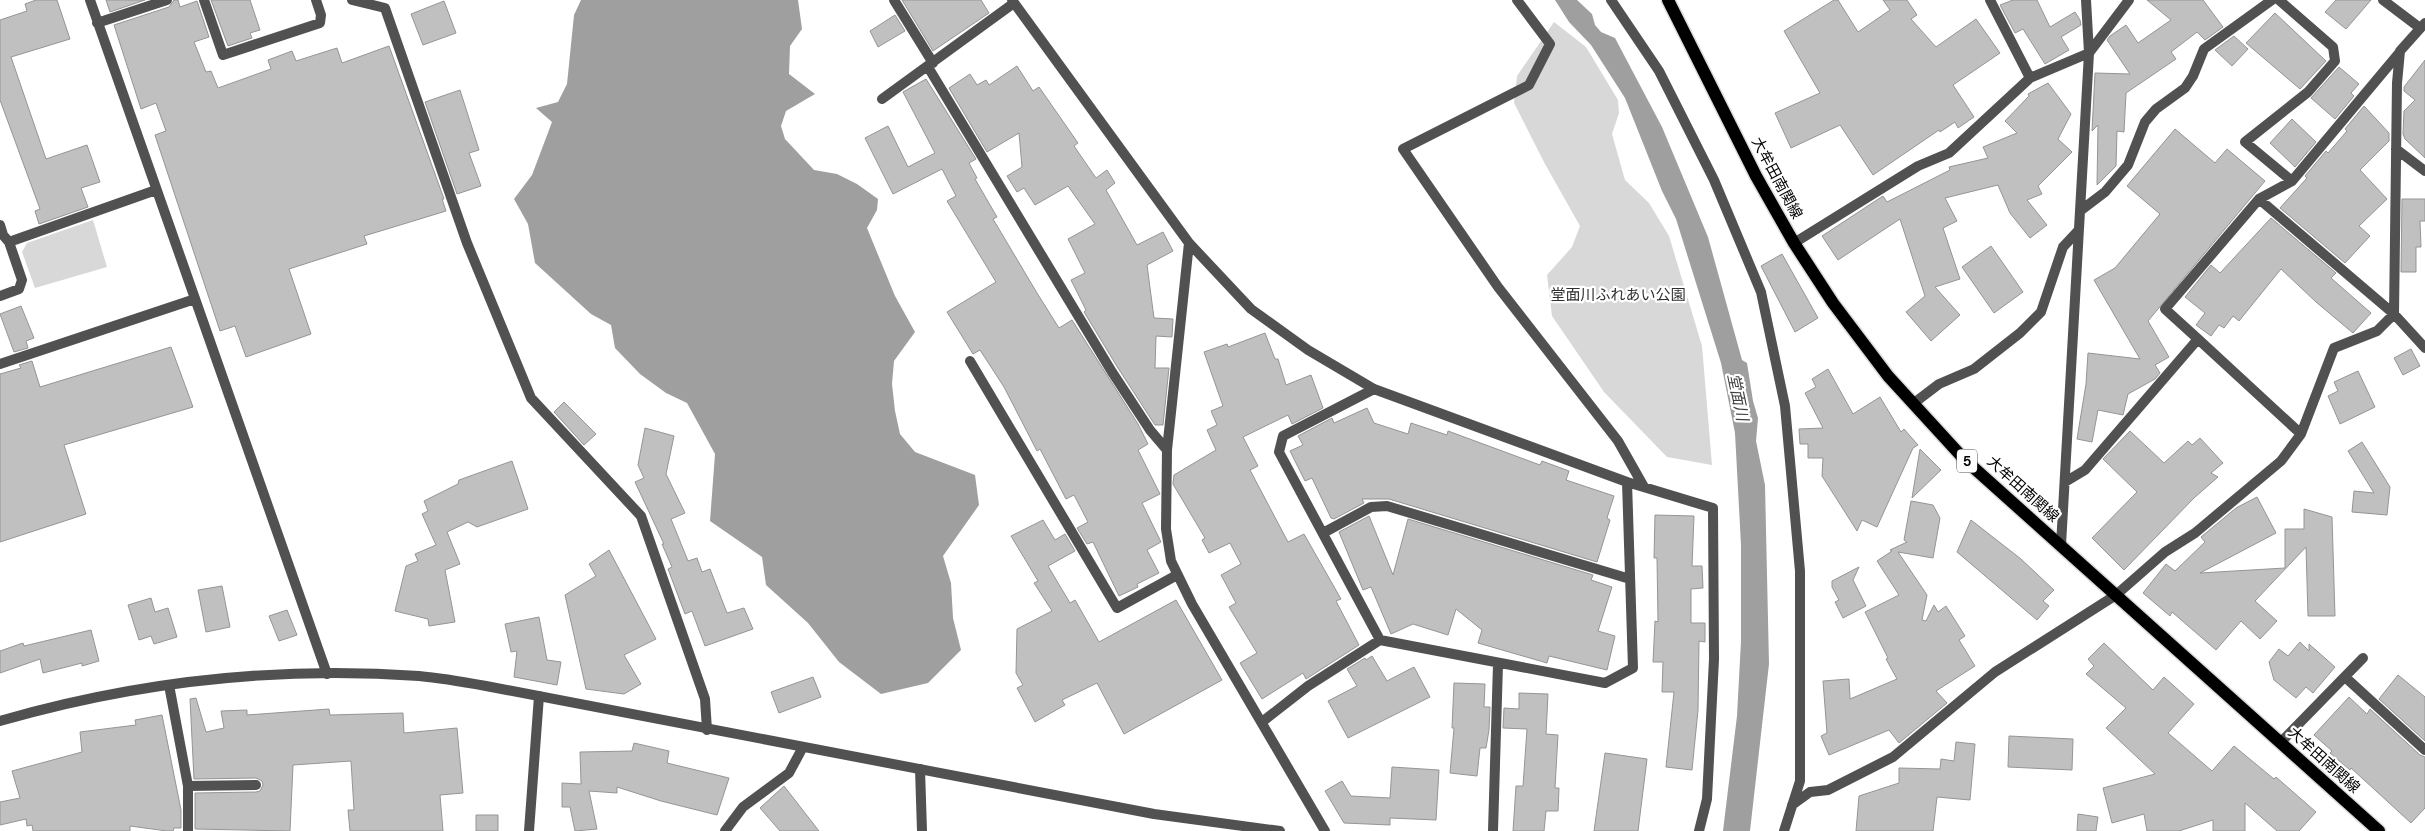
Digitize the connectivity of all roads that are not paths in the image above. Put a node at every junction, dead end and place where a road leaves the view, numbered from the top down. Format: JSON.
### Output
{"nodes":[{"id":1,"x":90,"y":0,"type":"edge"},
{"id":2,"x":167,"y":0,"type":"edge"},
{"id":3,"x":204,"y":0,"type":"edge"},
{"id":4,"x":316,"y":0,"type":"edge"},
{"id":5,"x":352,"y":0,"type":"edge"},
{"id":6,"x":894,"y":0,"type":"edge"},
{"id":7,"x":1517,"y":0,"type":"edge"},
{"id":8,"x":1611,"y":0,"type":"edge"},
{"id":9,"x":1668,"y":0,"type":"edge"},
{"id":10,"x":1990,"y":0,"type":"edge"},
{"id":11,"x":2086,"y":0,"type":"edge"},
{"id":12,"x":2128,"y":0,"type":"edge"},
{"id":13,"x":2272,"y":0,"type":"edge"},
{"id":14,"x":2279,"y":0,"type":"edge"},
{"id":15,"x":2383,"y":0,"type":"edge"},
{"id":16,"x":1013,"y":2,"type":"edge"},
{"id":17,"x":98,"y":23,"type":"junction"},
{"id":18,"x":2422,"y":26,"type":"edge"},
{"id":19,"x":2400,"y":51,"type":"junction"},
{"id":20,"x":2089,"y":53,"type":"junction"},
{"id":21,"x":931,"y":65,"type":"junction"},
{"id":22,"x":2030,"y":78,"type":"junction"},
{"id":23,"x":882,"y":99,"type":"dead end"},
{"id":24,"x":2396,"y":149,"type":"junction"},
{"id":25,"x":2425,"y":171,"type":"edge"},
{"id":26,"x":2292,"y":181,"type":"junction"},
{"id":27,"x":156,"y":190,"type":"junction"},
{"id":28,"x":2259,"y":199,"type":"junction"},
{"id":29,"x":2080,"y":211,"type":"junction"},
{"id":30,"x":2078,"y":231,"type":"junction"},
{"id":31,"x":3,"y":234,"type":"edge"},
{"id":32,"x":1189,"y":243,"type":"junction"},
{"id":33,"x":1794,"y":243,"type":"junction"},
{"id":34,"x":0,"y":296,"type":"edge"},
{"id":35,"x":195,"y":299,"type":"junction"},
{"id":36,"x":2394,"y":314,"type":"junction"},
{"id":37,"x":2198,"y":339,"type":"junction"},
{"id":38,"x":2425,"y":348,"type":"edge"},
{"id":39,"x":970,"y":361,"type":"dead end"},
{"id":40,"x":0,"y":364,"type":"edge"},
{"id":41,"x":1374,"y":389,"type":"junction"},
{"id":42,"x":1914,"y":404,"type":"junction"},
{"id":43,"x":2301,"y":434,"type":"junction"},
{"id":44,"x":1167,"y":450,"type":"junction"},
{"id":45,"x":1628,"y":482,"type":"junction"},
{"id":46,"x":2065,"y":482,"type":"junction"},
{"id":47,"x":1644,"y":487,"type":"junction"},
{"id":48,"x":1322,"y":533,"type":"junction"},
{"id":49,"x":2061,"y":545,"type":"junction"},
{"id":50,"x":1177,"y":574,"type":"junction"},
{"id":51,"x":1630,"y":579,"type":"junction"},
{"id":52,"x":2116,"y":596,"type":"junction"},
{"id":53,"x":1380,"y":640,"type":"junction"},
{"id":54,"x":2363,"y":658,"type":"dead end"},
{"id":55,"x":1498,"y":664,"type":"junction"},
{"id":56,"x":327,"y":674,"type":"junction"},
{"id":57,"x":2345,"y":676,"type":"junction"},
{"id":58,"x":169,"y":685,"type":"junction"},
{"id":59,"x":539,"y":696,"type":"junction"},
{"id":60,"x":0,"y":721,"type":"edge"},
{"id":61,"x":1262,"y":722,"type":"junction"},
{"id":62,"x":707,"y":730,"type":"junction"},
{"id":63,"x":2280,"y":743,"type":"junction"},
{"id":64,"x":803,"y":747,"type":"junction"},
{"id":65,"x":2425,"y":750,"type":"edge"},
{"id":66,"x":920,"y":769,"type":"junction"},
{"id":67,"x":256,"y":785,"type":"dead end"},
{"id":68,"x":188,"y":786,"type":"junction"},
{"id":69,"x":1792,"y":805,"type":"junction"},
{"id":70,"x":1250,"y":829,"type":"edge"},
{"id":71,"x":188,"y":831,"type":"edge"},
{"id":72,"x":529,"y":831,"type":"edge"},
{"id":73,"x":725,"y":831,"type":"edge"},
{"id":74,"x":922,"y":831,"type":"edge"},
{"id":75,"x":1280,"y":831,"type":"edge"},
{"id":76,"x":1325,"y":831,"type":"edge"},
{"id":77,"x":1492,"y":831,"type":"edge"},
{"id":78,"x":1699,"y":831,"type":"edge"},
{"id":79,"x":1784,"y":831,"type":"edge"},
{"id":80,"x":2379,"y":831,"type":"edge"}],
"edges":[{"from":1,"to":17,"type":"street"},
{"from":2,"to":17,"type":"street"},
{"from":3,"to":4,"type":"street"},
{"from":5,"to":62,"type":"street"},
{"from":6,"to":21,"type":"street"},
{"from":7,"to":47,"type":"street"},
{"from":8,"to":69,"type":"street"},
{"from":9,"to":33,"type":"main road","name":"大牟田南関線","number":"5"},
{"from":10,"to":22,"type":"street"},
{"from":11,"to":20,"type":"street"},
{"from":12,"to":20,"type":"street"},
{"from":13,"to":29,"type":"street"},
{"from":14,"to":26,"type":"street"},
{"from":15,"to":18,"type":"street"},
{"from":16,"to":21,"type":"street"},
{"from":16,"to":32,"type":"street"},
{"from":17,"to":27,"type":"street"},
{"from":18,"to":19,"type":"street"},
{"from":19,"to":24,"type":"street"},
{"from":19,"to":26,"type":"street"},
{"from":20,"to":22,"type":"street"},
{"from":20,"to":29,"type":"street"},
{"from":21,"to":23,"type":"street"},
{"from":21,"to":44,"type":"street"},
{"from":22,"to":33,"type":"street"},
{"from":24,"to":25,"type":"street"},
{"from":24,"to":36,"type":"street"},
{"from":26,"to":28,"type":"street"},
{"from":27,"to":31,"type":"street"},
{"from":27,"to":35,"type":"street"},
{"from":28,"to":36,"type":"street"},
{"from":28,"to":37,"type":"street"},
{"from":29,"to":30,"type":"street"},
{"from":30,"to":42,"type":"street"},
{"from":30,"to":46,"type":"street"},
{"from":31,"to":34,"type":"street"},
{"from":32,"to":41,"type":"street"},
{"from":32,"to":44,"type":"street"},
{"from":33,"to":42,"type":"main road","name":"大牟田南関線","number":"5"},
{"from":35,"to":40,"type":"street"},
{"from":35,"to":56,"type":"street"},
{"from":36,"to":38,"type":"street"},
{"from":36,"to":43,"type":"street"},
{"from":37,"to":43,"type":"street"},
{"from":37,"to":46,"type":"street"},
{"from":39,"to":50,"type":"street"},
{"from":41,"to":45,"type":"street"},
{"from":41,"to":48,"type":"street"},
{"from":42,"to":49,"type":"main road","name":"大牟田南関線","number":"5"},
{"from":43,"to":52,"type":"street"},
{"from":44,"to":50,"type":"street"},
{"from":45,"to":47,"type":"street"},
{"from":45,"to":51,"type":"street"},
{"from":46,"to":49,"type":"street"},
{"from":47,"to":78,"type":"street"},
{"from":48,"to":51,"type":"street"},
{"from":48,"to":53,"type":"street"},
{"from":49,"to":52,"type":"main road","name":"大牟田南関線","number":"5"},
{"from":50,"to":61,"type":"street"},
{"from":51,"to":55,"type":"street"},
{"from":52,"to":63,"type":"main road","name":"大牟田南関線","number":"5"},
{"from":52,"to":69,"type":"street"},
{"from":53,"to":55,"type":"street"},
{"from":53,"to":61,"type":"street"},
{"from":54,"to":57,"type":"street"},
{"from":55,"to":77,"type":"street"},
{"from":56,"to":58,"type":"street"},
{"from":56,"to":59,"type":"street"},
{"from":57,"to":63,"type":"street"},
{"from":57,"to":65,"type":"street"},
{"from":58,"to":60,"type":"street"},
{"from":58,"to":68,"type":"street"},
{"from":59,"to":62,"type":"street"},
{"from":59,"to":72,"type":"street"},
{"from":61,"to":76,"type":"street"},
{"from":62,"to":64,"type":"street"},
{"from":63,"to":80,"type":"main road","name":"大牟田南関線","number":"5"},
{"from":64,"to":66,"type":"street"},
{"from":64,"to":73,"type":"street"},
{"from":66,"to":70,"type":"street"},
{"from":66,"to":74,"type":"street"},
{"from":67,"to":68,"type":"street"},
{"from":68,"to":71,"type":"street"},
{"from":69,"to":79,"type":"street"},
{"from":70,"to":75,"type":"street"}]}
